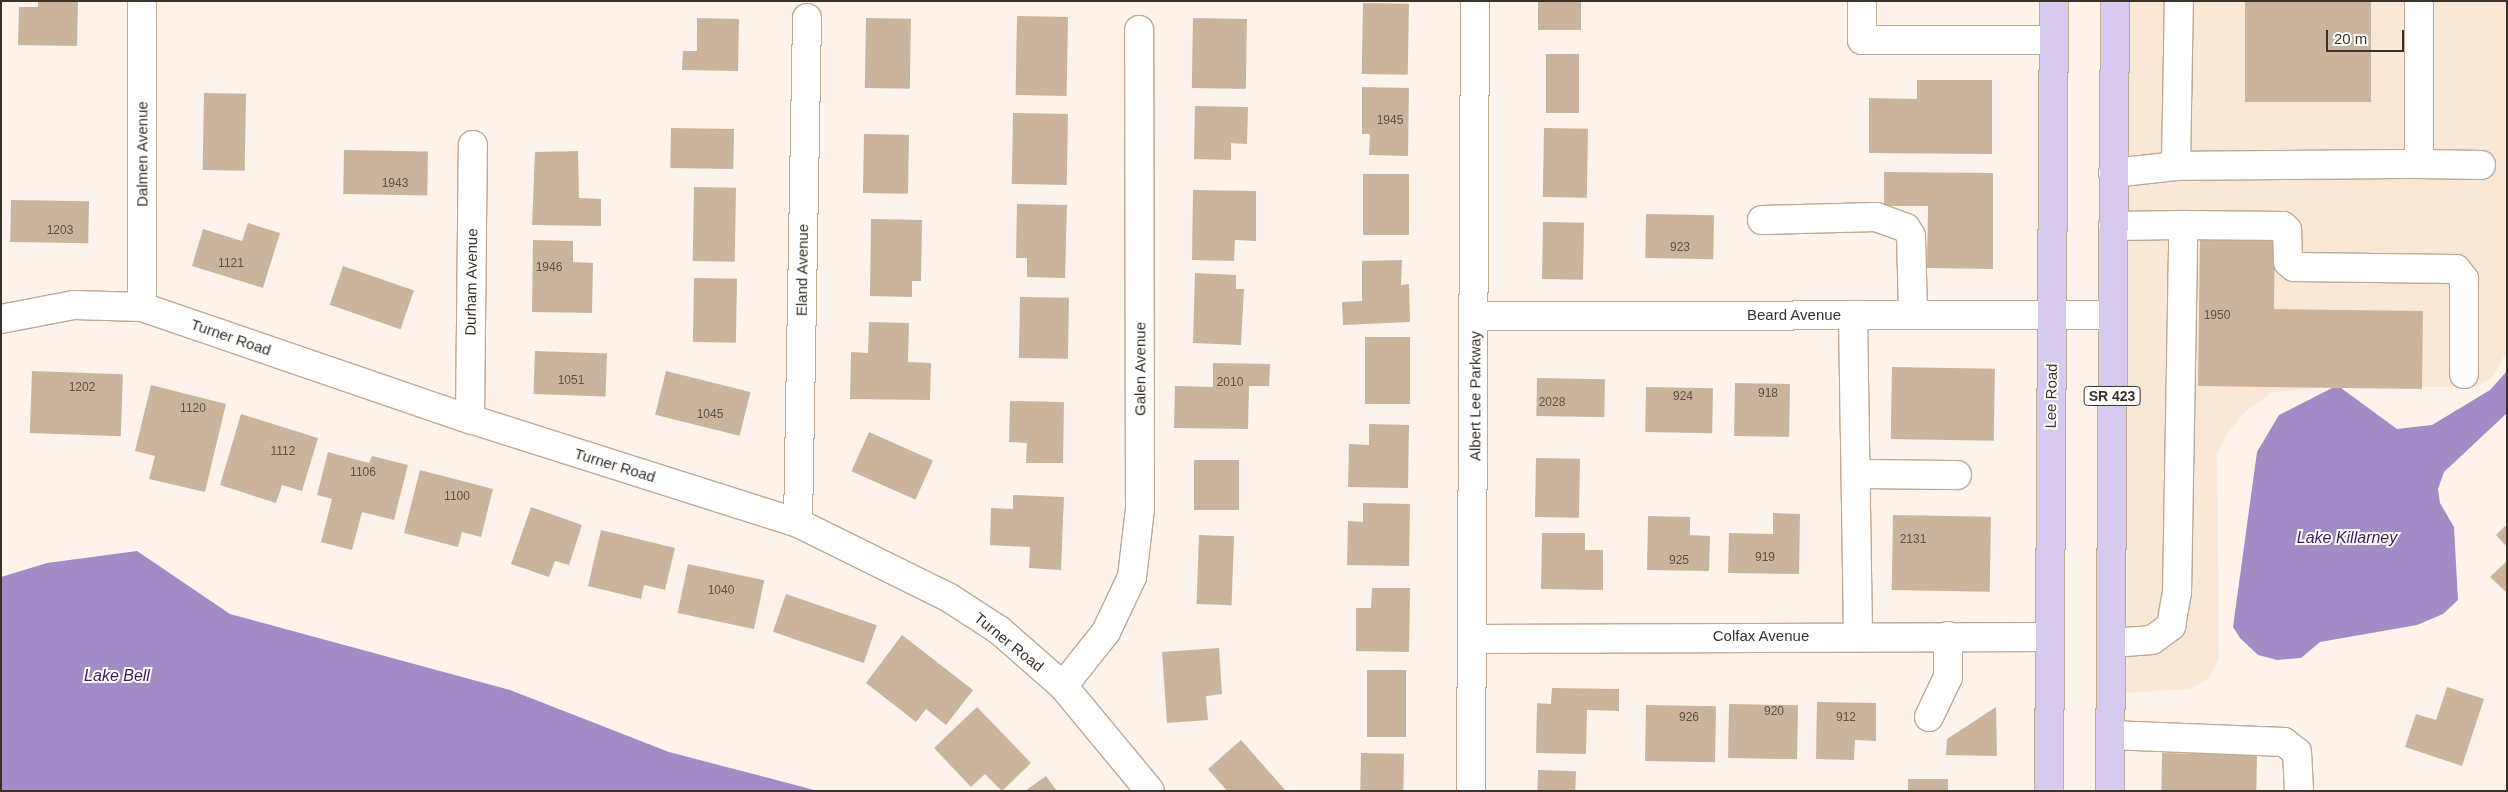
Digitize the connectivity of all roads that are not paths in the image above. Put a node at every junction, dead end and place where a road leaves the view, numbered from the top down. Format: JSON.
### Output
{"nodes":[{"id":1,"x":142,"y":1,"type":"edge"},
{"id":2,"x":1475,"y":1,"type":"edge"},
{"id":3,"x":1862,"y":1,"type":"edge"},
{"id":4,"x":2054,"y":1,"type":"edge"},
{"id":5,"x":2115,"y":1,"type":"edge"},
{"id":6,"x":2179,"y":1,"type":"edge"},
{"id":7,"x":2419,"y":1,"type":"edge"},
{"id":8,"x":807,"y":18,"type":"dead end"},
{"id":9,"x":1139,"y":30,"type":"dead end"},
{"id":10,"x":2054,"y":40,"type":"junction"},
{"id":11,"x":473,"y":145,"type":"dead end"},
{"id":12,"x":2419,"y":164,"type":"junction"},
{"id":13,"x":2176,"y":166,"type":"junction"},
{"id":14,"x":2481,"y":166,"type":"dead end"},
{"id":15,"x":2113,"y":173,"type":"junction"},
{"id":16,"x":1762,"y":220,"type":"dead end"},
{"id":17,"x":2183,"y":225,"type":"junction"},
{"id":18,"x":2113,"y":226,"type":"junction"},
{"id":19,"x":142,"y":307,"type":"junction"},
{"id":20,"x":2113,"y":314,"type":"junction"},
{"id":21,"x":1853,"y":315,"type":"junction"},
{"id":22,"x":1913,"y":315,"type":"junction"},
{"id":23,"x":1476,"y":316,"type":"junction"},
{"id":24,"x":2052,"y":316,"type":"junction"},
{"id":25,"x":1,"y":319,"type":"edge"},
{"id":26,"x":2464,"y":374,"type":"dead end"},
{"id":27,"x":470,"y":419,"type":"junction"},
{"id":28,"x":1856,"y":474,"type":"junction"},
{"id":29,"x":1957,"y":475,"type":"dead end"},
{"id":30,"x":798,"y":523,"type":"junction"},
{"id":31,"x":1858,"y":636,"type":"junction"},
{"id":32,"x":1948,"y":636,"type":"junction"},
{"id":33,"x":2048,"y":636,"type":"junction"},
{"id":34,"x":1474,"y":639,"type":"junction"},
{"id":35,"x":2111,"y":642,"type":"junction"},
{"id":36,"x":1063,"y":686,"type":"junction"},
{"id":37,"x":1928,"y":716,"type":"dead end"},
{"id":38,"x":2110,"y":735,"type":"junction"},
{"id":39,"x":1150,"y":791,"type":"edge"},
{"id":40,"x":1472,"y":791,"type":"edge"},
{"id":41,"x":2048,"y":791,"type":"edge"},
{"id":42,"x":2110,"y":791,"type":"edge"},
{"id":43,"x":2299,"y":791,"type":"edge"}],
"edges":[{"from":1,"to":19,"type":"street","name":"Dalmen Avenue"},
{"from":2,"to":23,"type":"street","name":"Albert Lee Parkway"},
{"from":3,"to":10,"type":"street"},
{"from":4,"to":10,"type":"main road","name":"Lee Road"},
{"from":5,"to":15,"type":"main road","number":"SR 423"},
{"from":6,"to":13,"type":"street"},
{"from":7,"to":12,"type":"street"},
{"from":8,"to":30,"type":"street","name":"Eland Avenue"},
{"from":9,"to":36,"type":"street","name":"Galen Avenue"},
{"from":10,"to":24,"type":"main road","name":"Lee Road"},
{"from":11,"to":27,"type":"street","name":"Durham Avenue"},
{"from":12,"to":13,"type":"street"},
{"from":12,"to":14,"type":"street"},
{"from":13,"to":15,"type":"street"},
{"from":15,"to":18,"type":"main road","number":"SR 423"},
{"from":16,"to":22,"type":"street"},
{"from":17,"to":18,"type":"street"},
{"from":17,"to":26,"type":"street"},
{"from":17,"to":35,"type":"street"},
{"from":18,"to":20,"type":"main road","number":"SR 423"},
{"from":19,"to":25,"type":"street","name":"Turner Road"},
{"from":19,"to":27,"type":"street","name":"Turner Road"},
{"from":20,"to":24,"type":"street","name":"Beard Avenue"},
{"from":20,"to":35,"type":"main road","number":"SR 423"},
{"from":21,"to":22,"type":"street","name":"Beard Avenue"},
{"from":21,"to":23,"type":"street","name":"Beard Avenue"},
{"from":21,"to":28,"type":"street"},
{"from":22,"to":24,"type":"street","name":"Beard Avenue"},
{"from":23,"to":34,"type":"street","name":"Albert Lee Parkway"},
{"from":24,"to":33,"type":"main road","name":"Lee Road"},
{"from":27,"to":30,"type":"street","name":"Turner Road"},
{"from":28,"to":29,"type":"street"},
{"from":28,"to":31,"type":"street"},
{"from":30,"to":36,"type":"street","name":"Turner Road"},
{"from":31,"to":32,"type":"street","name":"Colfax Avenue"},
{"from":31,"to":34,"type":"street","name":"Colfax Avenue"},
{"from":32,"to":33,"type":"street","name":"Colfax Avenue"},
{"from":32,"to":37,"type":"street"},
{"from":33,"to":41,"type":"main road","name":"Lee Road"},
{"from":34,"to":40,"type":"street","name":"Albert Lee Parkway"},
{"from":35,"to":38,"type":"main road","number":"SR 423"},
{"from":36,"to":39,"type":"street","name":"Turner Road"},
{"from":38,"to":42,"type":"main road","number":"SR 423"},
{"from":38,"to":43,"type":"street"}]}
